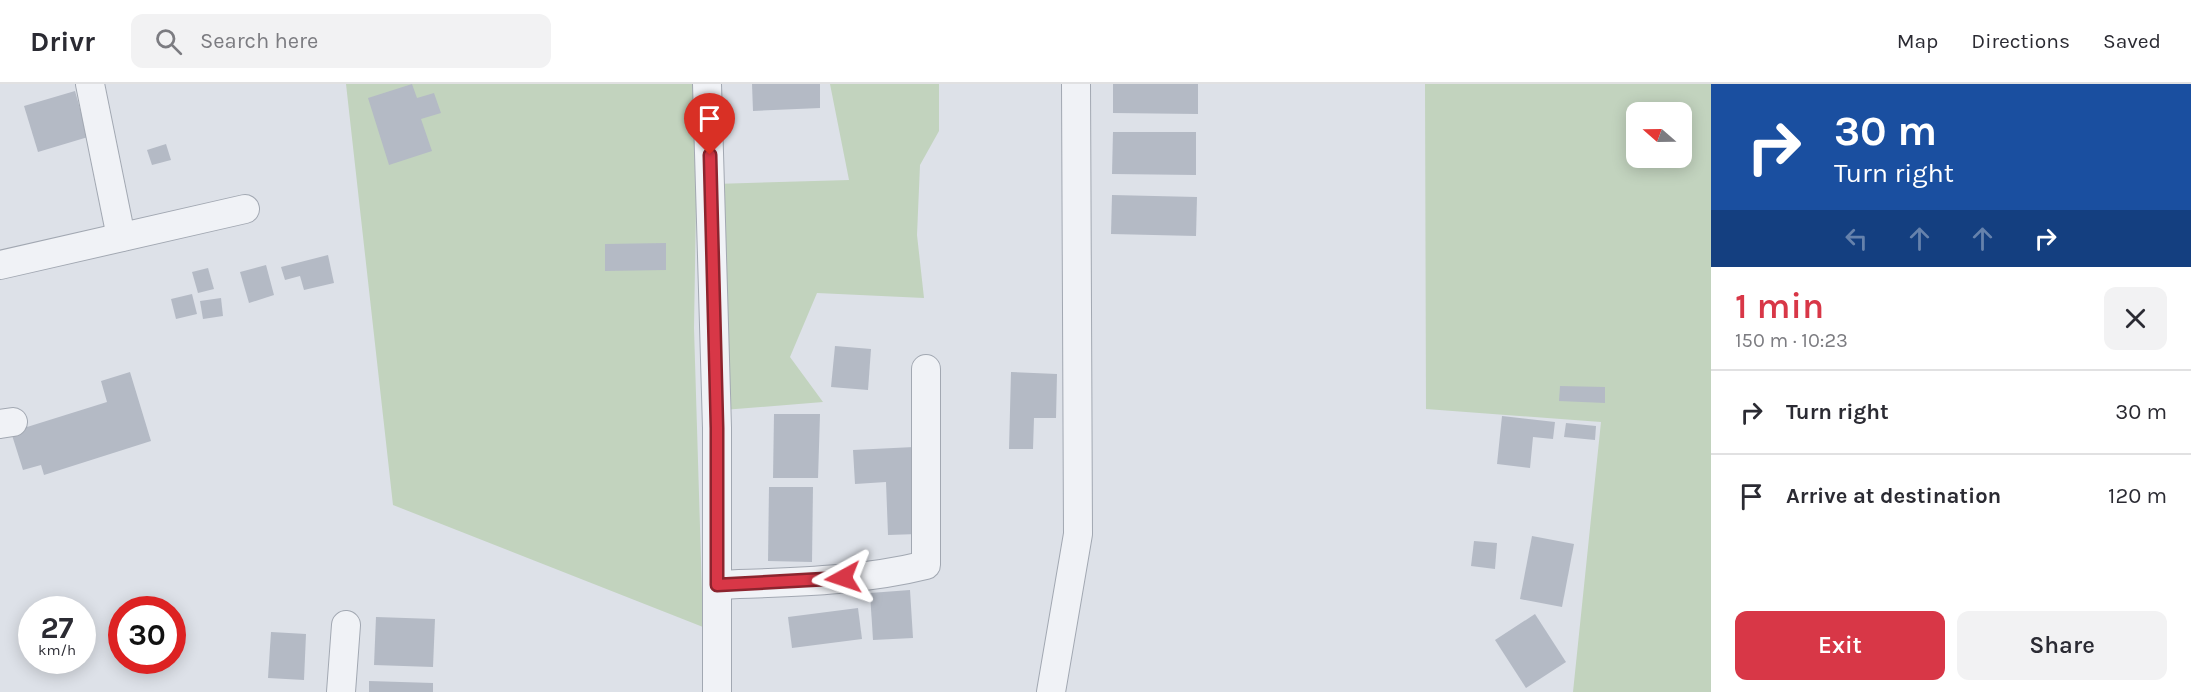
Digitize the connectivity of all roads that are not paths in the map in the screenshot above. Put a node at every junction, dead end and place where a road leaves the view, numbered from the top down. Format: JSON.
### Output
{"nodes":[{"id":1,"x":90,"y":84,"type":"edge"},
{"id":2,"x":707,"y":84,"type":"edge"},
{"id":3,"x":1076,"y":84,"type":"edge"},
{"id":4,"x":244,"y":209,"type":"dead end"},
{"id":5,"x":121,"y":237,"type":"junction"},
{"id":6,"x":0,"y":265,"type":"edge"},
{"id":7,"x":926,"y":369,"type":"dead end"},
{"id":8,"x":717,"y":585,"type":"junction"},
{"id":9,"x":346,"y":625,"type":"dead end"},
{"id":10,"x":341,"y":692,"type":"edge"},
{"id":11,"x":717,"y":692,"type":"edge"},
{"id":12,"x":1052,"y":692,"type":"edge"}],
"edges":[{"from":1,"to":5,"type":"street"},
{"from":2,"to":8,"type":"street"},
{"from":3,"to":12,"type":"street"},
{"from":4,"to":5,"type":"street"},
{"from":5,"to":6,"type":"street"},
{"from":7,"to":8,"type":"street"},
{"from":8,"to":11,"type":"street"},
{"from":9,"to":10,"type":"street"}]}
